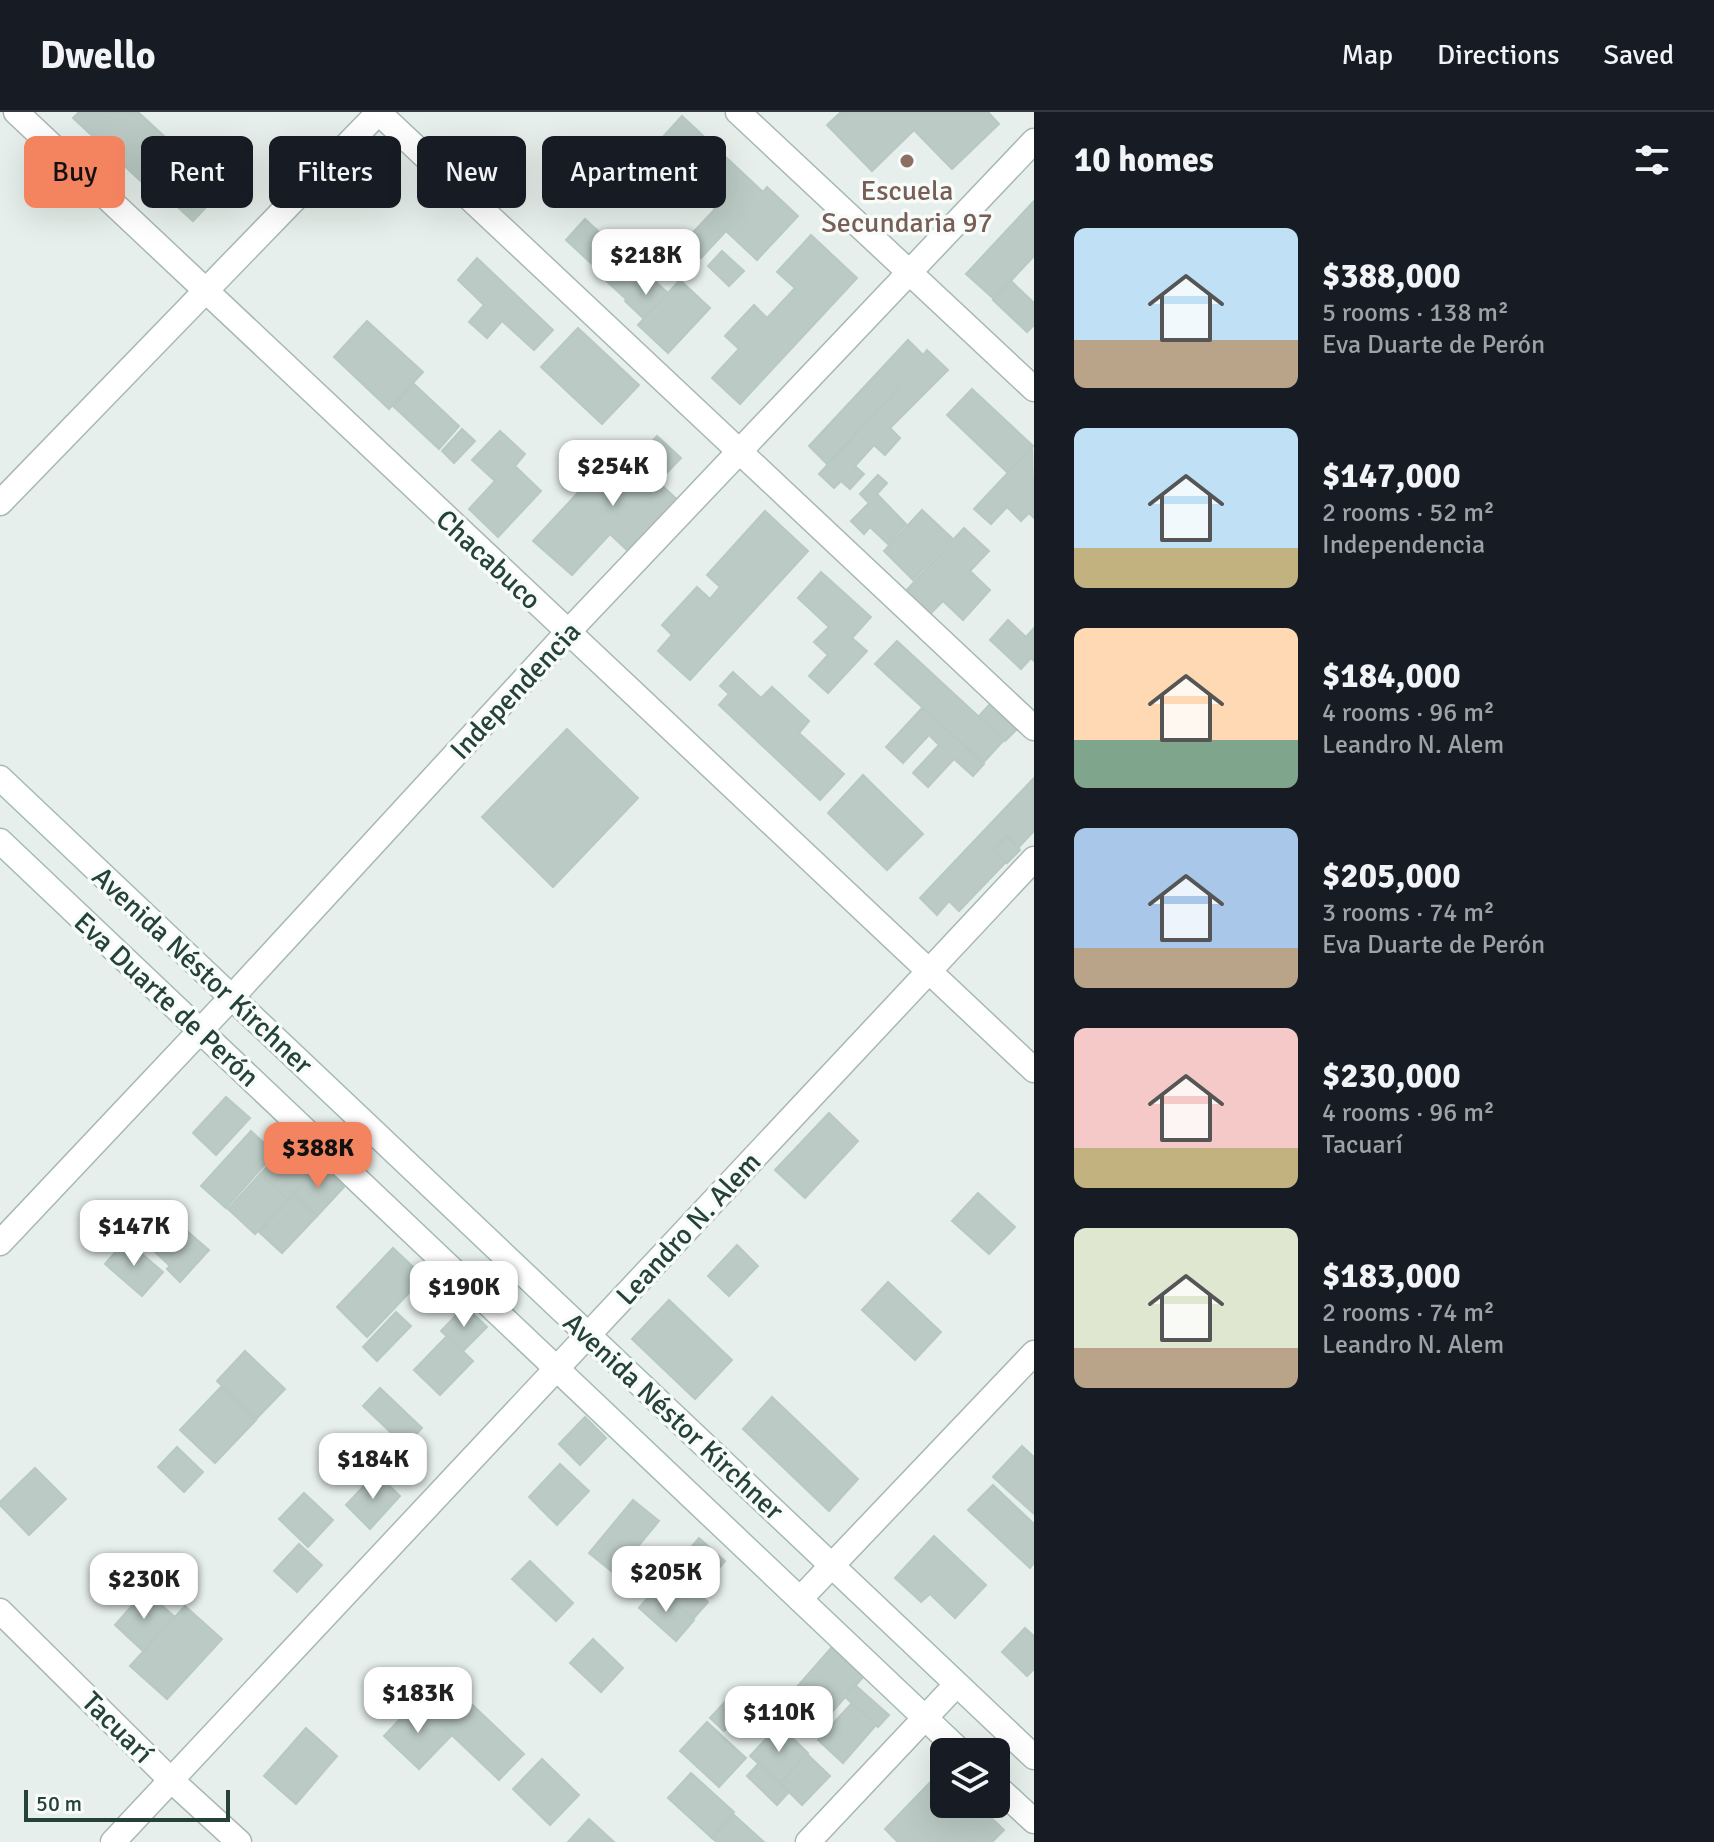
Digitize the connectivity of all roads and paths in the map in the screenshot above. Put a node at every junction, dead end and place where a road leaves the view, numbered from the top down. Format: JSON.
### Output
{"nodes":[{"id":1,"x":16,"y":112,"type":"edge"},
{"id":2,"x":379,"y":112,"type":"edge"},
{"id":3,"x":738,"y":112,"type":"edge"},
{"id":4,"x":1034,"y":141,"type":"edge"},
{"id":5,"x":910,"y":273,"type":"junction"},
{"id":6,"x":205,"y":290,"type":"junction"},
{"id":7,"x":1034,"y":389,"type":"edge"},
{"id":8,"x":740,"y":452,"type":"junction"},
{"id":9,"x":0,"y":503,"type":"edge"},
{"id":10,"x":567,"y":633,"type":"junction"},
{"id":11,"x":1034,"y":728,"type":"edge"},
{"id":12,"x":0,"y":778,"type":"edge"},
{"id":13,"x":0,"y":841,"type":"edge"},
{"id":14,"x":1034,"y":859,"type":"edge"},
{"id":15,"x":928,"y":970,"type":"junction"},
{"id":16,"x":232,"y":997,"type":"junction"},
{"id":17,"x":200,"y":1030,"type":"junction"},
{"id":18,"x":1034,"y":1070,"type":"edge"},
{"id":19,"x":0,"y":1243,"type":"edge"},
{"id":20,"x":588,"y":1335,"type":"junction"},
{"id":21,"x":1034,"y":1353,"type":"edge"},
{"id":22,"x":557,"y":1369,"type":"junction"},
{"id":23,"x":830,"y":1565,"type":"junction"},
{"id":24,"x":800,"y":1599,"type":"junction"},
{"id":25,"x":0,"y":1611,"type":"edge"},
{"id":26,"x":956,"y":1685,"type":"junction"},
{"id":27,"x":925,"y":1718,"type":"junction"},
{"id":28,"x":946,"y":1738,"type":"edge"},
{"id":29,"x":1034,"y":1757,"type":"edge"},
{"id":30,"x":171,"y":1780,"type":"junction"},
{"id":31,"x":1010,"y":1799,"type":"edge"},
{"id":32,"x":1034,"y":1821,"type":"edge"},
{"id":33,"x":113,"y":1842,"type":"edge"},
{"id":34,"x":239,"y":1842,"type":"edge"},
{"id":35,"x":808,"y":1842,"type":"edge"}],
"edges":[{"from":1,"to":6,"type":"street","name":"Chacabuco"},
{"from":2,"to":6,"type":"street"},
{"from":2,"to":8,"type":"street"},
{"from":3,"to":5,"type":"street"},
{"from":4,"to":5,"type":"street","name":"Independencia"},
{"from":5,"to":7,"type":"street"},
{"from":5,"to":8,"type":"street","name":"Independencia"},
{"from":6,"to":9,"type":"street"},
{"from":6,"to":10,"type":"street","name":"Chacabuco"},
{"from":8,"to":10,"type":"street","name":"Independencia"},
{"from":8,"to":11,"type":"street"},
{"from":10,"to":15,"type":"street","name":"Chacabuco"},
{"from":10,"to":16,"type":"street","name":"Independencia"},
{"from":12,"to":16,"type":"street","name":"Avenida Néstor Kirchner"},
{"from":13,"to":17,"type":"street","name":"Eva Duarte de Perón"},
{"from":14,"to":15,"type":"street","name":"Leandro N. Alem"},
{"from":15,"to":18,"type":"street","name":"Chacabuco"},
{"from":15,"to":20,"type":"street","name":"Leandro N. Alem"},
{"from":16,"to":17,"type":"street","name":"Independencia"},
{"from":16,"to":20,"type":"street","name":"Avenida Néstor Kirchner"},
{"from":17,"to":19,"type":"street","name":"Independencia"},
{"from":17,"to":22,"type":"street","name":"Eva Duarte de Perón"},
{"from":20,"to":22,"type":"street","name":"Leandro N. Alem"},
{"from":20,"to":23,"type":"street","name":"Avenida Néstor Kirchner"},
{"from":21,"to":23,"type":"street"},
{"from":22,"to":24,"type":"street","name":"Eva Duarte de Perón"},
{"from":22,"to":30,"type":"street","name":"Leandro N. Alem"},
{"from":23,"to":24,"type":"street"},
{"from":23,"to":26,"type":"street","name":"Avenida Néstor Kirchner"},
{"from":24,"to":27,"type":"street","name":"Eva Duarte de Perón"},
{"from":25,"to":30,"type":"street","name":"Tacuarí"},
{"from":26,"to":27,"type":"street"},
{"from":26,"to":29,"type":"street","name":"Avenida Néstor Kirchner"},
{"from":27,"to":28,"type":"street","name":"Eva Duarte de Perón"},
{"from":27,"to":35,"type":"street"},
{"from":30,"to":33,"type":"street","name":"Leandro N. Alem"},
{"from":30,"to":34,"type":"street","name":"Tacuarí"},
{"from":31,"to":32,"type":"street"}]}
